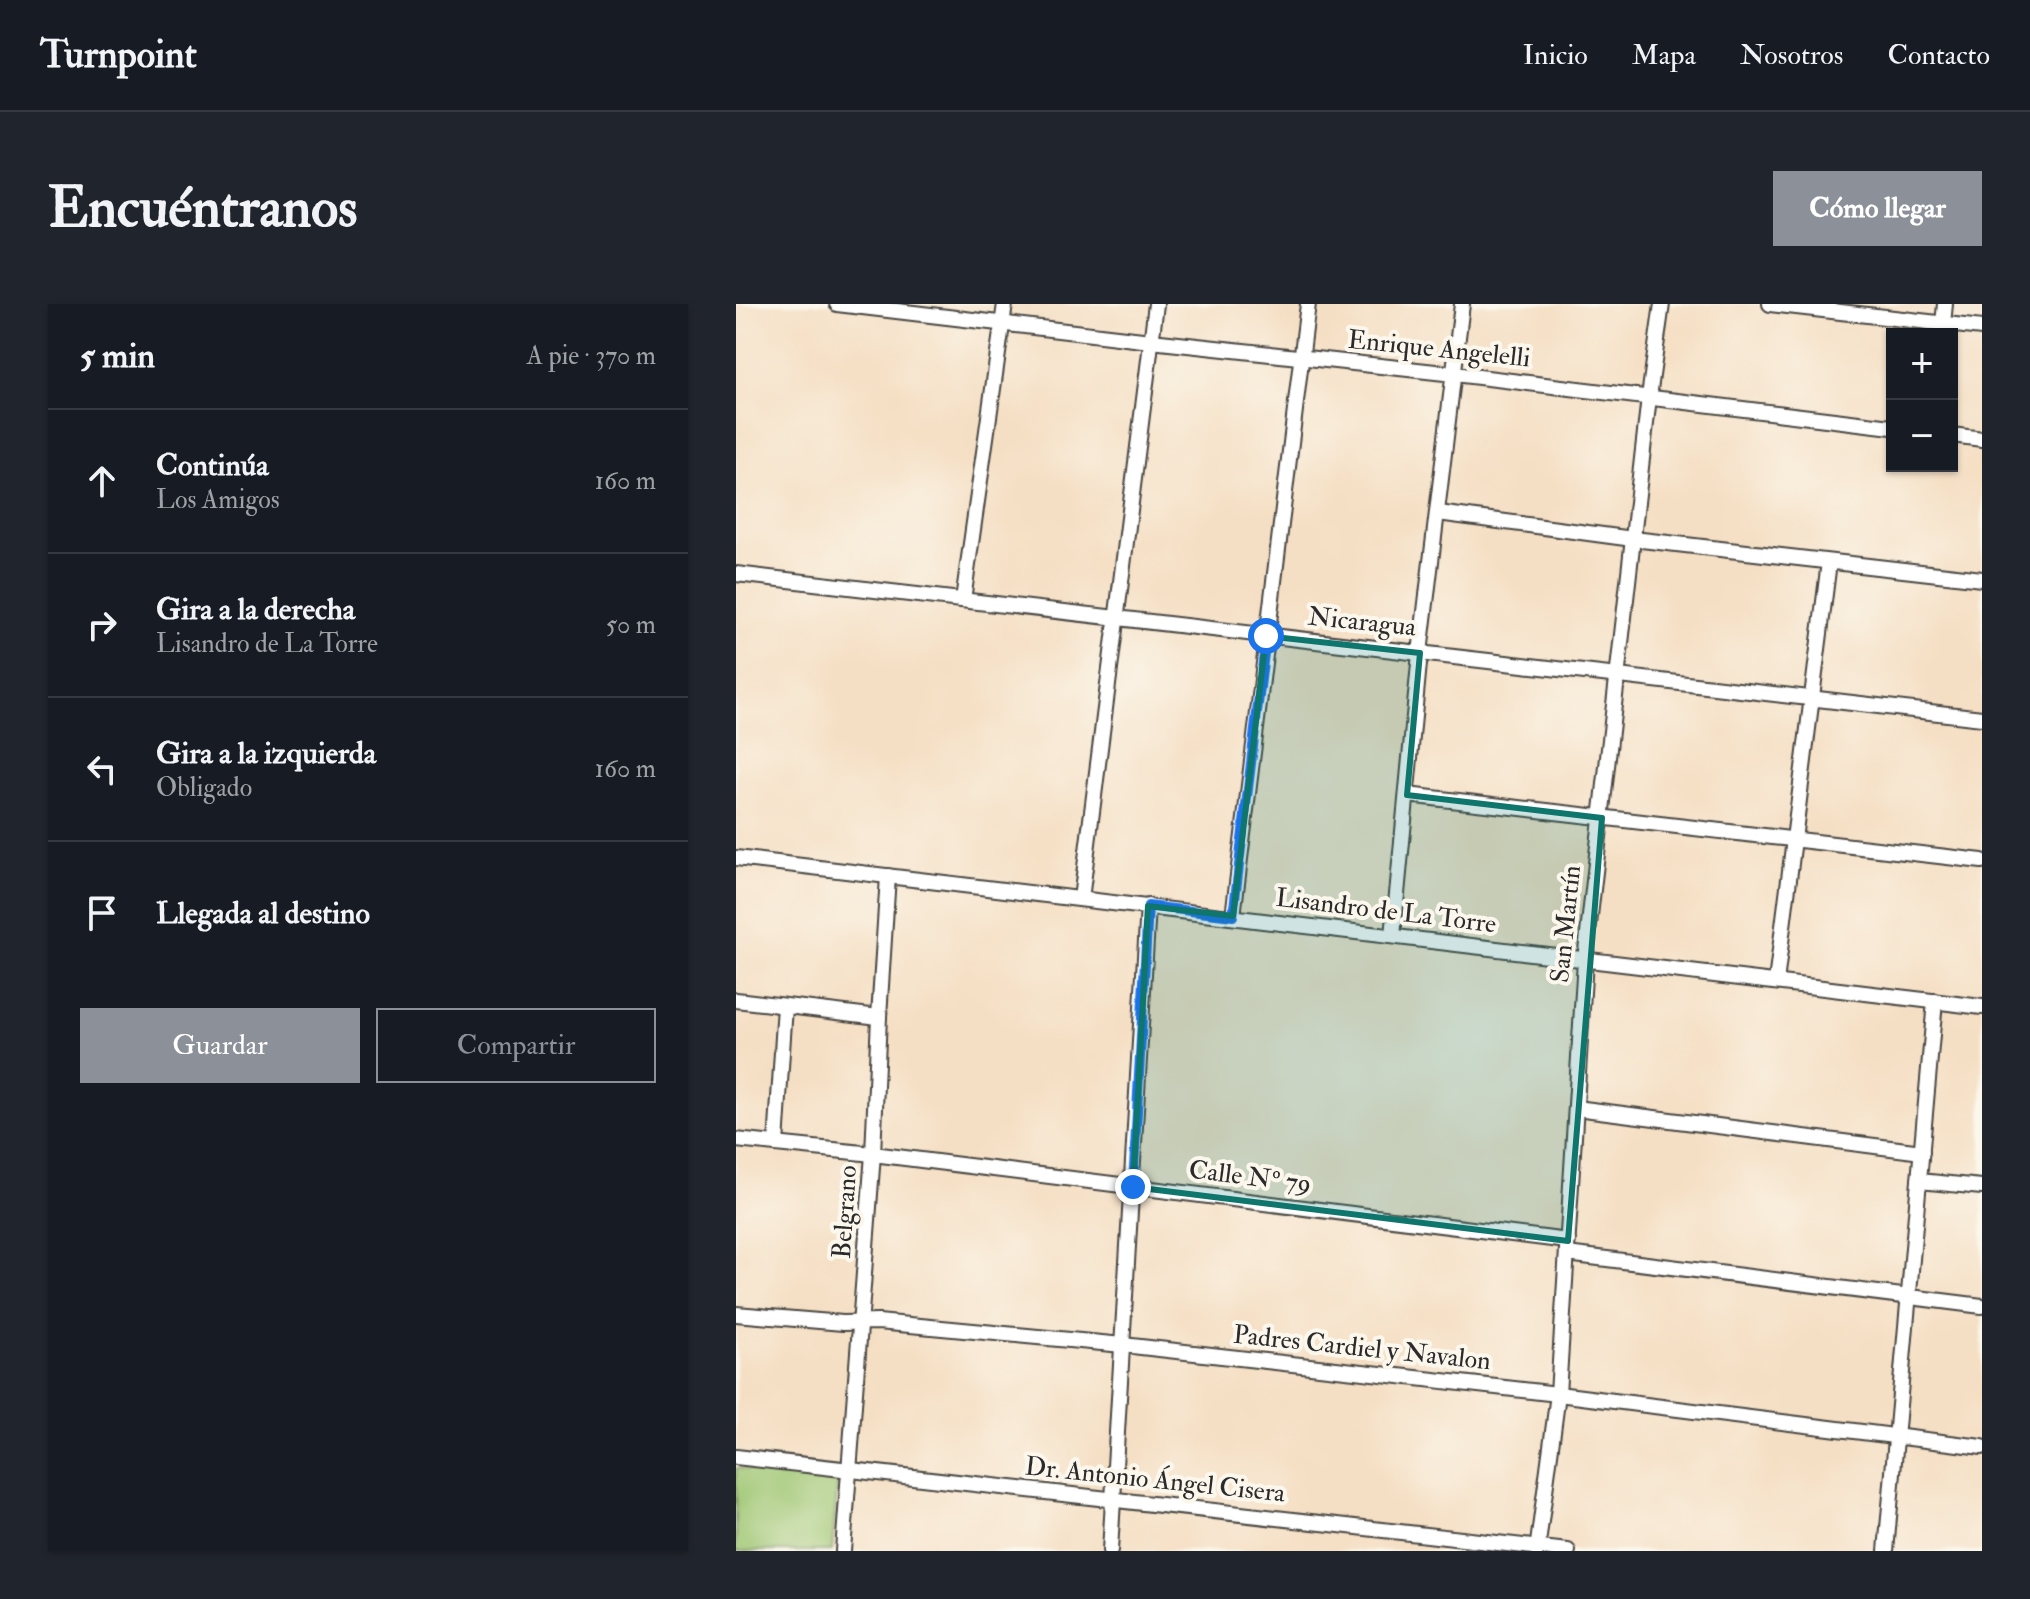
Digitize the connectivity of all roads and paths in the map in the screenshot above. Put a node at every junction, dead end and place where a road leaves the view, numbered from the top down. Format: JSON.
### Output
{"nodes":[{"id":1,"x":1005,"y":304,"type":"edge"},
{"id":2,"x":1156,"y":304,"type":"edge"},
{"id":3,"x":1308,"y":304,"type":"edge"},
{"id":4,"x":1462,"y":304,"type":"edge"},
{"id":5,"x":1662,"y":304,"type":"edge"},
{"id":6,"x":1770,"y":304,"type":"edge"},
{"id":7,"x":1945,"y":304,"type":"edge"},
{"id":8,"x":847,"y":305,"type":"edge"},
{"id":9,"x":1802,"y":306,"type":"edge"},
{"id":10,"x":1002,"y":324,"type":"junction"},
{"id":11,"x":1943,"y":324,"type":"junction"},
{"id":12,"x":1982,"y":328,"type":"edge"},
{"id":13,"x":1151,"y":341,"type":"junction"},
{"id":14,"x":1301,"y":358,"type":"junction"},
{"id":15,"x":1454,"y":374,"type":"junction"},
{"id":16,"x":1649,"y":397,"type":"junction"},
{"id":17,"x":1886,"y":426,"type":"edge"},
{"id":18,"x":1958,"y":436,"type":"edge"},
{"id":19,"x":1982,"y":439,"type":"edge"},
{"id":20,"x":1438,"y":513,"type":"junction"},
{"id":21,"x":1633,"y":539,"type":"junction"},
{"id":22,"x":1829,"y":562,"type":"junction"},
{"id":23,"x":736,"y":574,"type":"edge"},
{"id":24,"x":1982,"y":579,"type":"edge"},
{"id":25,"x":963,"y":600,"type":"junction"},
{"id":26,"x":1116,"y":618,"type":"junction"},
{"id":27,"x":1266,"y":636,"type":"junction"},
{"id":28,"x":1420,"y":653,"type":"junction"},
{"id":29,"x":1618,"y":676,"type":"junction"},
{"id":30,"x":1813,"y":699,"type":"junction"},
{"id":31,"x":1982,"y":718,"type":"edge"},
{"id":32,"x":1407,"y":795,"type":"junction"},
{"id":33,"x":1602,"y":818,"type":"junction"},
{"id":34,"x":1795,"y":839,"type":"junction"},
{"id":35,"x":736,"y":858,"type":"edge"},
{"id":36,"x":1982,"y":861,"type":"edge"},
{"id":37,"x":888,"y":876,"type":"junction"},
{"id":38,"x":1081,"y":899,"type":"junction"},
{"id":39,"x":1148,"y":906,"type":"junction"},
{"id":40,"x":1233,"y":916,"type":"junction"},
{"id":41,"x":1393,"y":936,"type":"junction"},
{"id":42,"x":1585,"y":960,"type":"junction"},
{"id":43,"x":1776,"y":982,"type":"junction"},
{"id":44,"x":736,"y":1000,"type":"edge"},
{"id":45,"x":1935,"y":1001,"type":"junction"},
{"id":46,"x":785,"y":1006,"type":"junction"},
{"id":47,"x":1982,"y":1007,"type":"edge"},
{"id":48,"x":879,"y":1017,"type":"junction"},
{"id":49,"x":1576,"y":1108,"type":"junction"},
{"id":50,"x":736,"y":1140,"type":"edge"},
{"id":51,"x":776,"y":1144,"type":"junction"},
{"id":52,"x":1922,"y":1152,"type":"junction"},
{"id":53,"x":873,"y":1154,"type":"junction"},
{"id":54,"x":1919,"y":1181,"type":"junction"},
{"id":55,"x":1133,"y":1187,"type":"junction"},
{"id":56,"x":1982,"y":1187,"type":"edge"},
{"id":57,"x":1567,"y":1247,"type":"junction"},
{"id":58,"x":1909,"y":1296,"type":"junction"},
{"id":59,"x":1982,"y":1306,"type":"edge"},
{"id":60,"x":736,"y":1314,"type":"edge"},
{"id":61,"x":861,"y":1323,"type":"junction"},
{"id":62,"x":1123,"y":1345,"type":"junction"},
{"id":63,"x":1558,"y":1394,"type":"junction"},
{"id":64,"x":1897,"y":1437,"type":"junction"},
{"id":65,"x":1982,"y":1447,"type":"edge"},
{"id":66,"x":736,"y":1457,"type":"edge"},
{"id":67,"x":849,"y":1470,"type":"junction"},
{"id":68,"x":1114,"y":1499,"type":"junction"},
{"id":69,"x":1537,"y":1549,"type":"edge"},
{"id":70,"x":843,"y":1551,"type":"edge"},
{"id":71,"x":1110,"y":1551,"type":"edge"},
{"id":72,"x":1568,"y":1551,"type":"edge"},
{"id":73,"x":1886,"y":1551,"type":"edge"}],
"edges":[{"from":1,"to":10,"type":"street"},
{"from":2,"to":13,"type":"street"},
{"from":3,"to":14,"type":"street"},
{"from":4,"to":15,"type":"street"},
{"from":5,"to":16,"type":"street","name":"San Martín"},
{"from":6,"to":9,"type":"street"},
{"from":7,"to":11,"type":"street"},
{"from":8,"to":10,"type":"street","name":"Enrique Angelelli"},
{"from":9,"to":11,"type":"street"},
{"from":10,"to":13,"type":"street","name":"Enrique Angelelli"},
{"from":10,"to":25,"type":"street"},
{"from":11,"to":12,"type":"street"},
{"from":13,"to":14,"type":"street","name":"Enrique Angelelli"},
{"from":13,"to":26,"type":"street"},
{"from":14,"to":15,"type":"street","name":"Enrique Angelelli"},
{"from":14,"to":27,"type":"street"},
{"from":15,"to":16,"type":"street","name":"Enrique Angelelli"},
{"from":15,"to":20,"type":"street"},
{"from":16,"to":17,"type":"street","name":"Enrique Angelelli"},
{"from":16,"to":21,"type":"street","name":"San Martín"},
{"from":18,"to":19,"type":"street"},
{"from":20,"to":21,"type":"street"},
{"from":20,"to":28,"type":"street"},
{"from":21,"to":22,"type":"street"},
{"from":21,"to":29,"type":"street","name":"San Martín"},
{"from":22,"to":24,"type":"street"},
{"from":22,"to":30,"type":"street"},
{"from":23,"to":25,"type":"street","name":"Nicaragua"},
{"from":25,"to":26,"type":"street","name":"Nicaragua"},
{"from":26,"to":27,"type":"street","name":"Nicaragua"},
{"from":26,"to":38,"type":"street"},
{"from":27,"to":28,"type":"street","name":"Nicaragua"},
{"from":27,"to":40,"type":"street"},
{"from":28,"to":29,"type":"street","name":"Nicaragua"},
{"from":28,"to":32,"type":"street"},
{"from":29,"to":30,"type":"street","name":"Nicaragua"},
{"from":29,"to":33,"type":"street","name":"San Martín"},
{"from":30,"to":31,"type":"street","name":"Nicaragua"},
{"from":30,"to":34,"type":"street"},
{"from":32,"to":33,"type":"street"},
{"from":32,"to":41,"type":"street"},
{"from":33,"to":34,"type":"street"},
{"from":33,"to":42,"type":"street","name":"San Martín"},
{"from":34,"to":36,"type":"street"},
{"from":34,"to":43,"type":"street"},
{"from":35,"to":37,"type":"street","name":"Lisandro de La Torre"},
{"from":37,"to":38,"type":"street","name":"Lisandro de La Torre"},
{"from":37,"to":48,"type":"street","name":"Belgrano"},
{"from":38,"to":39,"type":"street","name":"Lisandro de La Torre"},
{"from":39,"to":40,"type":"street","name":"Lisandro de La Torre"},
{"from":39,"to":55,"type":"street"},
{"from":40,"to":41,"type":"street","name":"Lisandro de La Torre"},
{"from":41,"to":42,"type":"street","name":"Lisandro de La Torre"},
{"from":42,"to":43,"type":"street","name":"Lisandro de La Torre"},
{"from":42,"to":49,"type":"street","name":"San Martín"},
{"from":43,"to":45,"type":"street","name":"Lisandro de La Torre"},
{"from":44,"to":46,"type":"street"},
{"from":45,"to":47,"type":"street","name":"Lisandro de La Torre"},
{"from":45,"to":52,"type":"street"},
{"from":46,"to":48,"type":"street"},
{"from":46,"to":51,"type":"street"},
{"from":48,"to":53,"type":"street","name":"Belgrano"},
{"from":49,"to":52,"type":"street"},
{"from":49,"to":57,"type":"street","name":"San Martín"},
{"from":50,"to":51,"type":"street","name":"Calle Nº 79"},
{"from":51,"to":53,"type":"street","name":"Calle Nº 79"},
{"from":52,"to":54,"type":"street"},
{"from":53,"to":55,"type":"street","name":"Calle Nº 79"},
{"from":53,"to":61,"type":"street","name":"Belgrano"},
{"from":54,"to":56,"type":"street"},
{"from":54,"to":58,"type":"street"},
{"from":55,"to":57,"type":"street","name":"Calle Nº 79"},
{"from":55,"to":62,"type":"street"},
{"from":57,"to":58,"type":"street","name":"Calle Nº 79"},
{"from":57,"to":63,"type":"street","name":"San Martín"},
{"from":58,"to":59,"type":"street","name":"Calle Nº 79"},
{"from":58,"to":64,"type":"street"},
{"from":60,"to":61,"type":"street","name":"Padres Cardiel y Navalon"},
{"from":61,"to":62,"type":"street","name":"Padres Cardiel y Navalon"},
{"from":61,"to":67,"type":"street","name":"Belgrano"},
{"from":62,"to":63,"type":"street","name":"Padres Cardiel y Navalon"},
{"from":62,"to":68,"type":"street"},
{"from":63,"to":64,"type":"street","name":"Padres Cardiel y Navalon"},
{"from":63,"to":69,"type":"street","name":"San Martín"},
{"from":64,"to":65,"type":"street","name":"Padres Cardiel y Navalon"},
{"from":64,"to":73,"type":"street"},
{"from":66,"to":67,"type":"street","name":"Dr. Antonio Ángel Cisera"},
{"from":67,"to":68,"type":"street","name":"Dr. Antonio Ángel Cisera"},
{"from":67,"to":70,"type":"street","name":"Belgrano"},
{"from":68,"to":69,"type":"street","name":"Dr. Antonio Ángel Cisera"},
{"from":68,"to":71,"type":"street"},
{"from":69,"to":72,"type":"street","name":"Dr. Antonio Ángel Cisera"}]}
